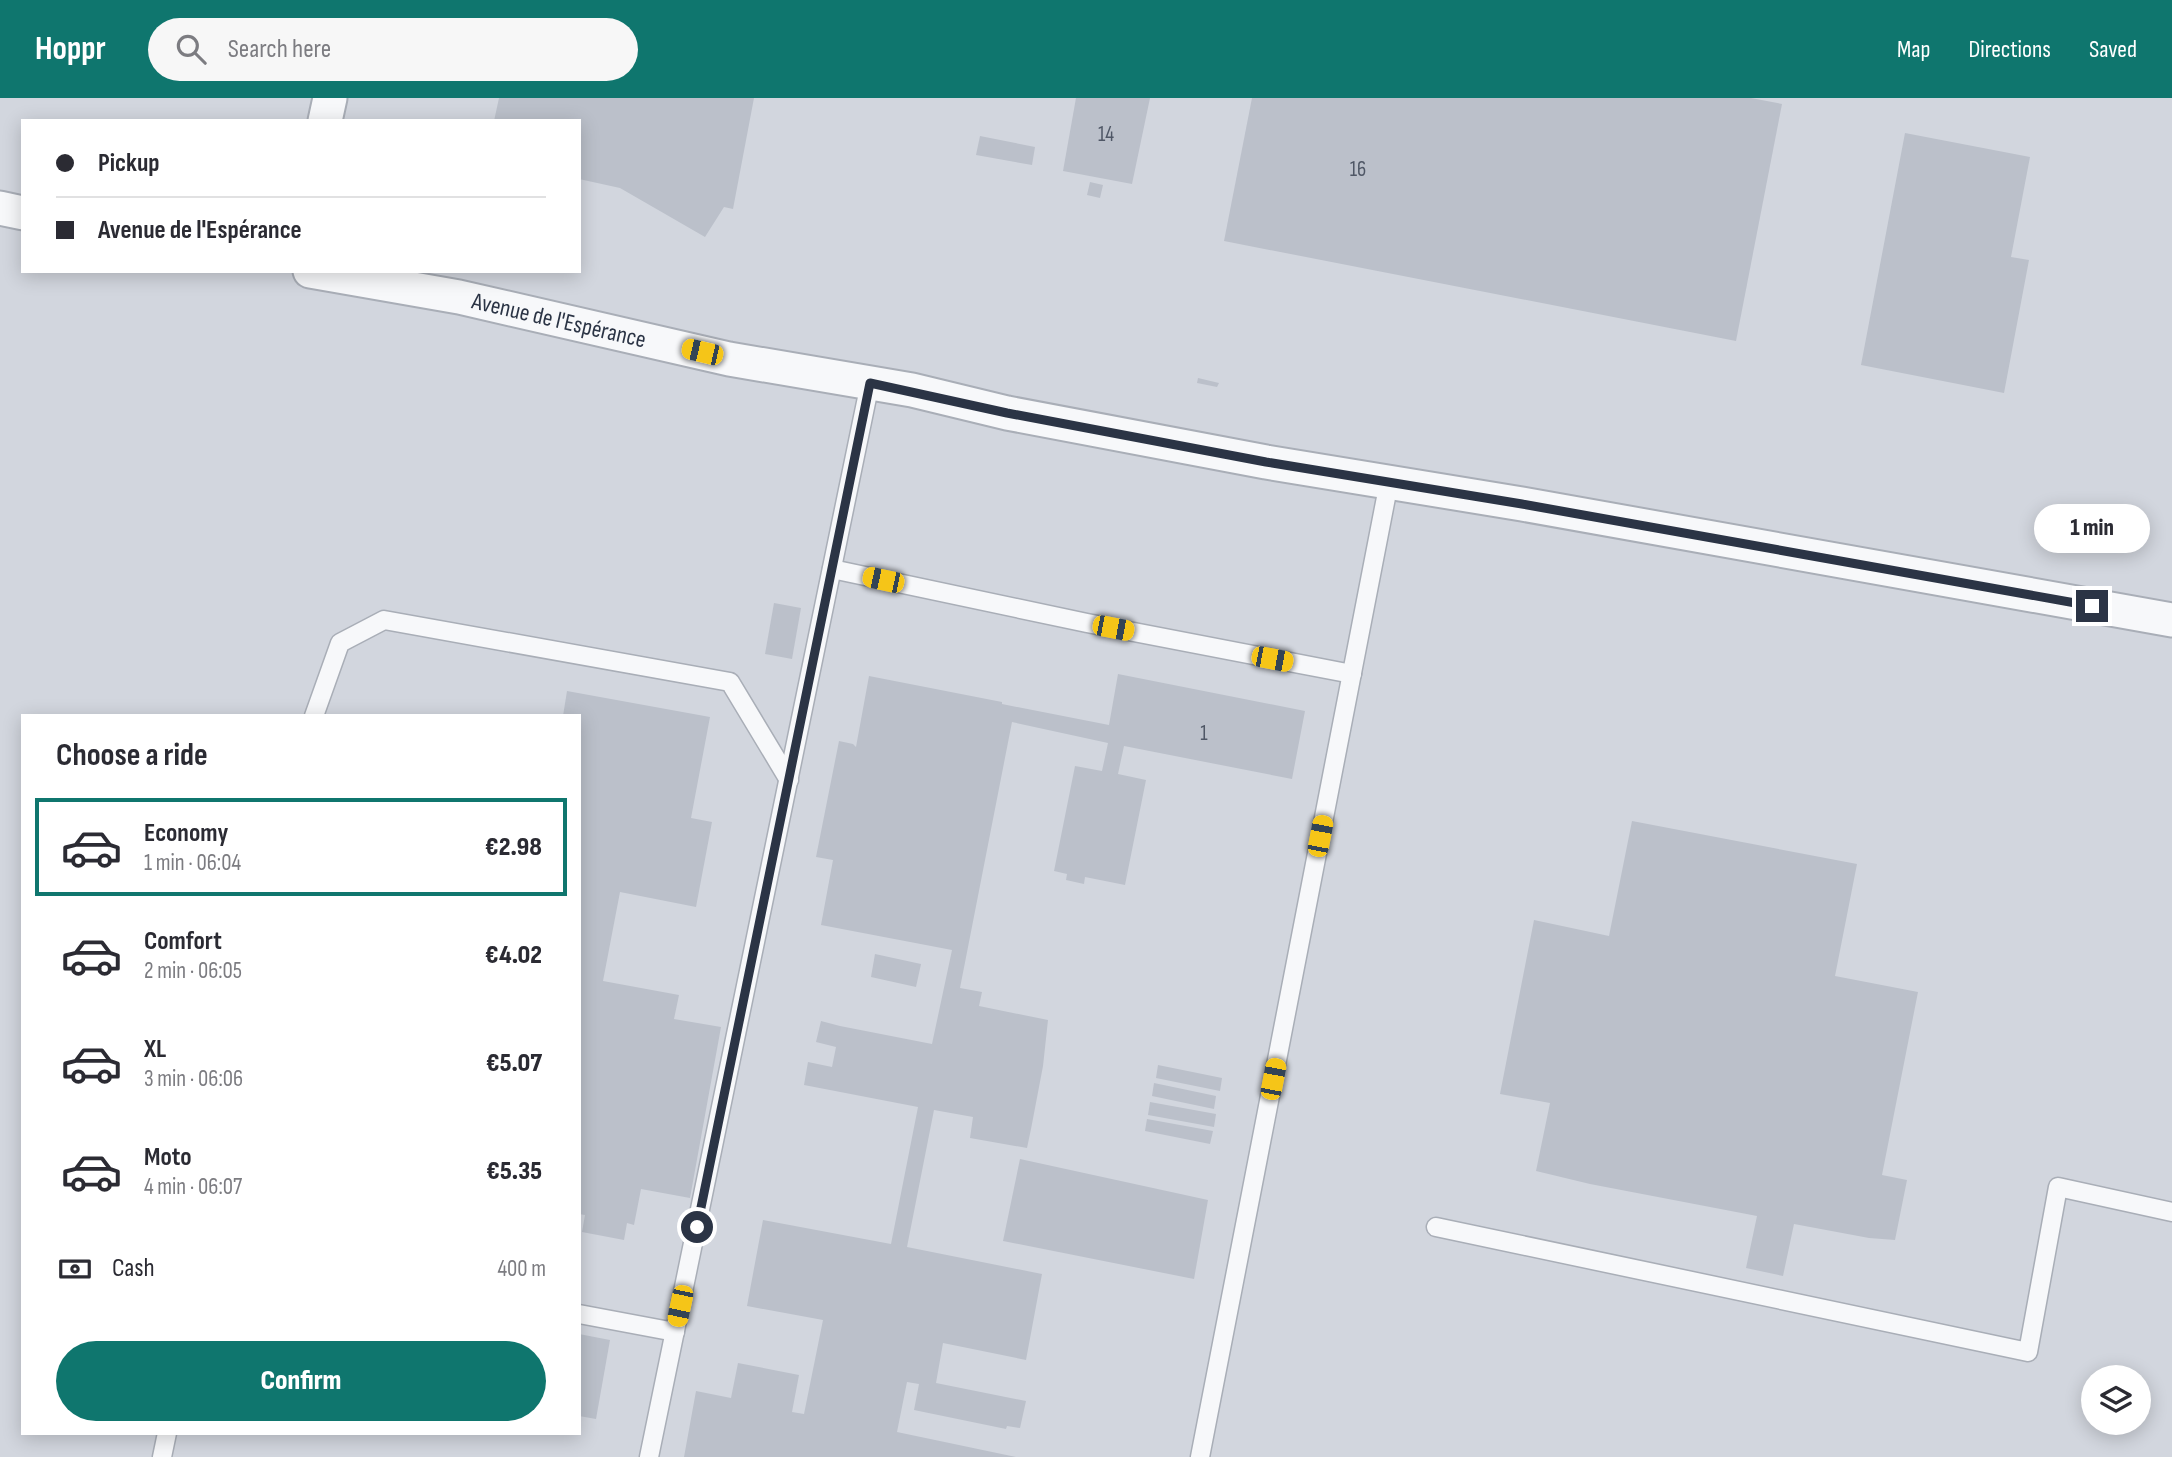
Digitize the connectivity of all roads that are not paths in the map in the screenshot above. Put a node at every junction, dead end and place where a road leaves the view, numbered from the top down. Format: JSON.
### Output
{"nodes":[{"id":1,"x":330,"y":98,"type":"edge"},
{"id":2,"x":325,"y":119,"type":"edge"},
{"id":3,"x":0,"y":208,"type":"edge"},
{"id":4,"x":21,"y":213,"type":"edge"},
{"id":5,"x":321,"y":273,"type":"edge"},
{"id":6,"x":870,"y":383,"type":"junction"},
{"id":7,"x":1389,"y":482,"type":"junction"},
{"id":8,"x":832,"y":569,"type":"junction"},
{"id":9,"x":2172,"y":620,"type":"edge"},
{"id":10,"x":1352,"y":674,"type":"junction"},
{"id":11,"x":315,"y":714,"type":"edge"},
{"id":12,"x":789,"y":780,"type":"junction"},
{"id":13,"x":2172,"y":1212,"type":"edge"},
{"id":14,"x":1436,"y":1227,"type":"dead end"},
{"id":15,"x":581,"y":1314,"type":"edge"},
{"id":16,"x":675,"y":1332,"type":"junction"},
{"id":17,"x":167,"y":1435,"type":"edge"},
{"id":18,"x":163,"y":1457,"type":"edge"},
{"id":19,"x":649,"y":1457,"type":"edge"},
{"id":20,"x":1200,"y":1457,"type":"edge"}],
"edges":[{"from":1,"to":2,"type":"street"},
{"from":3,"to":4,"type":"street"},
{"from":5,"to":6,"type":"street","name":"Avenue de l'Espérance"},
{"from":6,"to":7,"type":"street","name":"Avenue de l'Espérance"},
{"from":6,"to":8,"type":"lane"},
{"from":7,"to":9,"type":"street","name":"Avenue de l'Espérance"},
{"from":7,"to":10,"type":"lane"},
{"from":8,"to":10,"type":"lane"},
{"from":8,"to":12,"type":"lane"},
{"from":10,"to":20,"type":"lane"},
{"from":11,"to":12,"type":"lane"},
{"from":12,"to":16,"type":"lane"},
{"from":13,"to":14,"type":"lane"},
{"from":15,"to":16,"type":"lane"},
{"from":16,"to":19,"type":"lane"},
{"from":17,"to":18,"type":"lane"}]}
